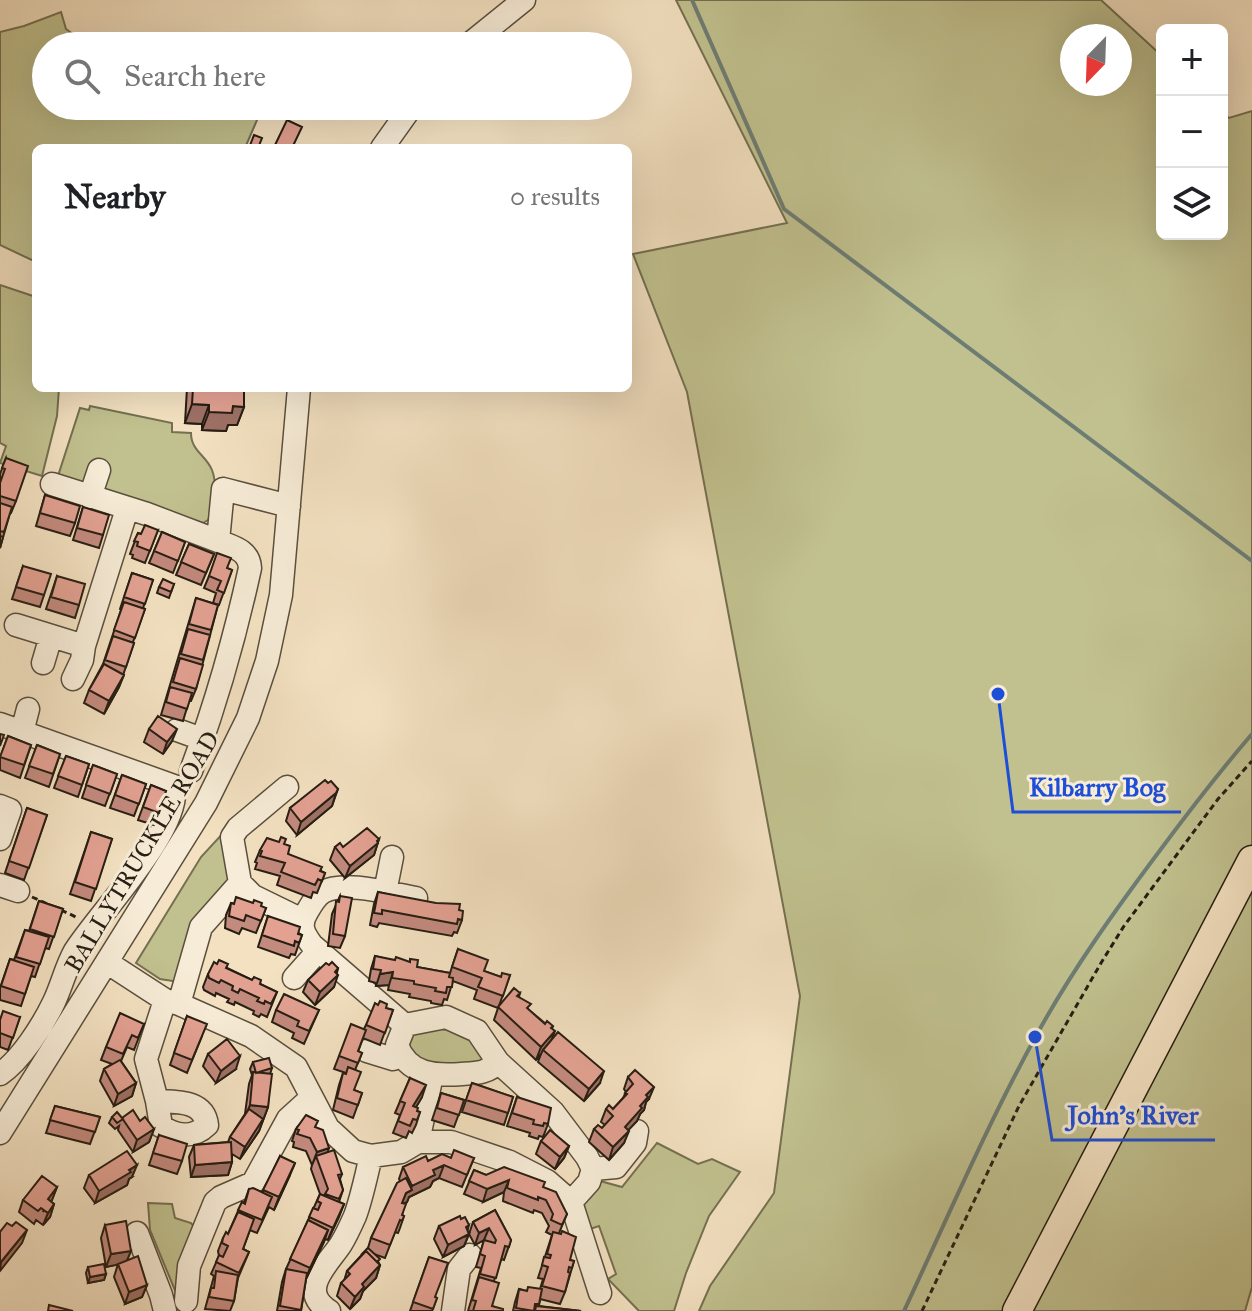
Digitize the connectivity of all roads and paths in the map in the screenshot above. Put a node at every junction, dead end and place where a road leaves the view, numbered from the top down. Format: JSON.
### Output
{"nodes":[{"id":1,"x":524,"y":0,"type":"edge"},
{"id":2,"x":484,"y":32,"type":"edge"},
{"id":3,"x":402,"y":120,"type":"edge"},
{"id":4,"x":385,"y":144,"type":"edge"},
{"id":5,"x":299,"y":392,"type":"edge"},
{"id":6,"x":99,"y":470,"type":"dead end"},
{"id":7,"x":52,"y":484,"type":"dead end"},
{"id":8,"x":90,"y":497,"type":"junction"},
{"id":9,"x":289,"y":506,"type":"junction"},
{"id":10,"x":127,"y":509,"type":"junction"},
{"id":11,"x":218,"y":541,"type":"junction"},
{"id":12,"x":16,"y":625,"type":"dead end"},
{"id":13,"x":51,"y":636,"type":"junction"},
{"id":14,"x":84,"y":646,"type":"junction"},
{"id":15,"x":43,"y":663,"type":"dead end"},
{"id":16,"x":73,"y":679,"type":"dead end"},
{"id":17,"x":28,"y":709,"type":"dead end"},
{"id":18,"x":0,"y":724,"type":"edge"},
{"id":19,"x":177,"y":730,"type":"edge"},
{"id":20,"x":22,"y":732,"type":"junction"},
{"id":21,"x":202,"y":739,"type":"junction"},
{"id":22,"x":1252,"y":761,"type":"edge"},
{"id":23,"x":191,"y":771,"type":"dead end"},
{"id":24,"x":287,"y":787,"type":"dead end"},
{"id":25,"x":0,"y":806,"type":"edge"},
{"id":26,"x":0,"y":839,"type":"edge"},
{"id":27,"x":392,"y":857,"type":"dead end"},
{"id":28,"x":1252,"y":860,"type":"edge"},
{"id":29,"x":240,"y":883,"type":"junction"},
{"id":30,"x":9,"y":888,"type":"edge"},
{"id":31,"x":385,"y":892,"type":"junction"},
{"id":32,"x":416,"y":898,"type":"edge"},
{"id":33,"x":302,"y":920,"type":"junction"},
{"id":34,"x":94,"y":925,"type":"junction"},
{"id":35,"x":318,"y":951,"type":"junction"},
{"id":36,"x":108,"y":963,"type":"junction"},
{"id":37,"x":294,"y":978,"type":"dead end"},
{"id":38,"x":172,"y":1002,"type":"junction"},
{"id":39,"x":405,"y":1025,"type":"junction"},
{"id":40,"x":367,"y":1051,"type":"dead end"},
{"id":41,"x":401,"y":1056,"type":"junction"},
{"id":42,"x":498,"y":1062,"type":"junction"},
{"id":43,"x":0,"y":1074,"type":"edge"},
{"id":44,"x":432,"y":1075,"type":"junction"},
{"id":45,"x":310,"y":1099,"type":"junction"},
{"id":46,"x":157,"y":1101,"type":"dead end"},
{"id":47,"x":637,"y":1131,"type":"dead end"},
{"id":48,"x":0,"y":1133,"type":"edge"},
{"id":49,"x":418,"y":1142,"type":"junction"},
{"id":50,"x":371,"y":1156,"type":"junction"},
{"id":51,"x":593,"y":1169,"type":"junction"},
{"id":52,"x":571,"y":1202,"type":"junction"},
{"id":53,"x":137,"y":1233,"type":"dead end"},
{"id":54,"x":436,"y":1260,"type":"edge"},
{"id":55,"x":600,"y":1293,"type":"dead end"},
{"id":56,"x":186,"y":1301,"type":"dead end"},
{"id":57,"x":165,"y":1311,"type":"edge"},
{"id":58,"x":329,"y":1311,"type":"edge"},
{"id":59,"x":453,"y":1311,"type":"edge"},
{"id":60,"x":922,"y":1311,"type":"edge"},
{"id":61,"x":1017,"y":1311,"type":"edge"}],
"edges":[{"from":1,"to":2,"type":"street"},
{"from":3,"to":4,"type":"street"},
{"from":5,"to":9,"type":"street","name":"BALLYTRUCKLE ROAD"},
{"from":6,"to":8,"type":"street"},
{"from":7,"to":8,"type":"street"},
{"from":8,"to":10,"type":"street"},
{"from":9,"to":11,"type":"street"},
{"from":9,"to":36,"type":"street","name":"BALLYTRUCKLE ROAD"},
{"from":10,"to":11,"type":"street"},
{"from":10,"to":14,"type":"street"},
{"from":11,"to":21,"type":"street"},
{"from":12,"to":13,"type":"street"},
{"from":13,"to":14,"type":"street"},
{"from":13,"to":15,"type":"street"},
{"from":14,"to":16,"type":"street"},
{"from":17,"to":20,"type":"street"},
{"from":18,"to":20,"type":"street"},
{"from":19,"to":21,"type":"street"},
{"from":20,"to":34,"type":"street"},
{"from":21,"to":23,"type":"street"},
{"from":22,"to":60,"type":"path"},
{"from":24,"to":29,"type":"street"},
{"from":25,"to":26,"type":"street"},
{"from":27,"to":31,"type":"street"},
{"from":28,"to":61,"type":"main road"},
{"from":29,"to":33,"type":"street"},
{"from":29,"to":38,"type":"street"},
{"from":30,"to":34,"type":"path"},
{"from":31,"to":32,"type":"street"},
{"from":31,"to":33,"type":"street"},
{"from":33,"to":35,"type":"street"},
{"from":34,"to":43,"type":"street"},
{"from":35,"to":37,"type":"street"},
{"from":35,"to":39,"type":"street"},
{"from":36,"to":38,"type":"street"},
{"from":36,"to":48,"type":"street","name":"BALLYTRUCKLE ROAD"},
{"from":38,"to":45,"type":"street"},
{"from":38,"to":46,"type":"street"},
{"from":39,"to":41,"type":"street"},
{"from":39,"to":42,"type":"street"},
{"from":40,"to":41,"type":"street"},
{"from":41,"to":44,"type":"street"},
{"from":42,"to":44,"type":"street"},
{"from":42,"to":51,"type":"street"},
{"from":44,"to":49,"type":"street"},
{"from":45,"to":50,"type":"street"},
{"from":45,"to":56,"type":"street"},
{"from":47,"to":51,"type":"street"},
{"from":49,"to":50,"type":"street"},
{"from":49,"to":52,"type":"street"},
{"from":50,"to":58,"type":"street"},
{"from":51,"to":52,"type":"street"},
{"from":52,"to":55,"type":"street"},
{"from":53,"to":57,"type":"street"},
{"from":54,"to":59,"type":"street"}]}
